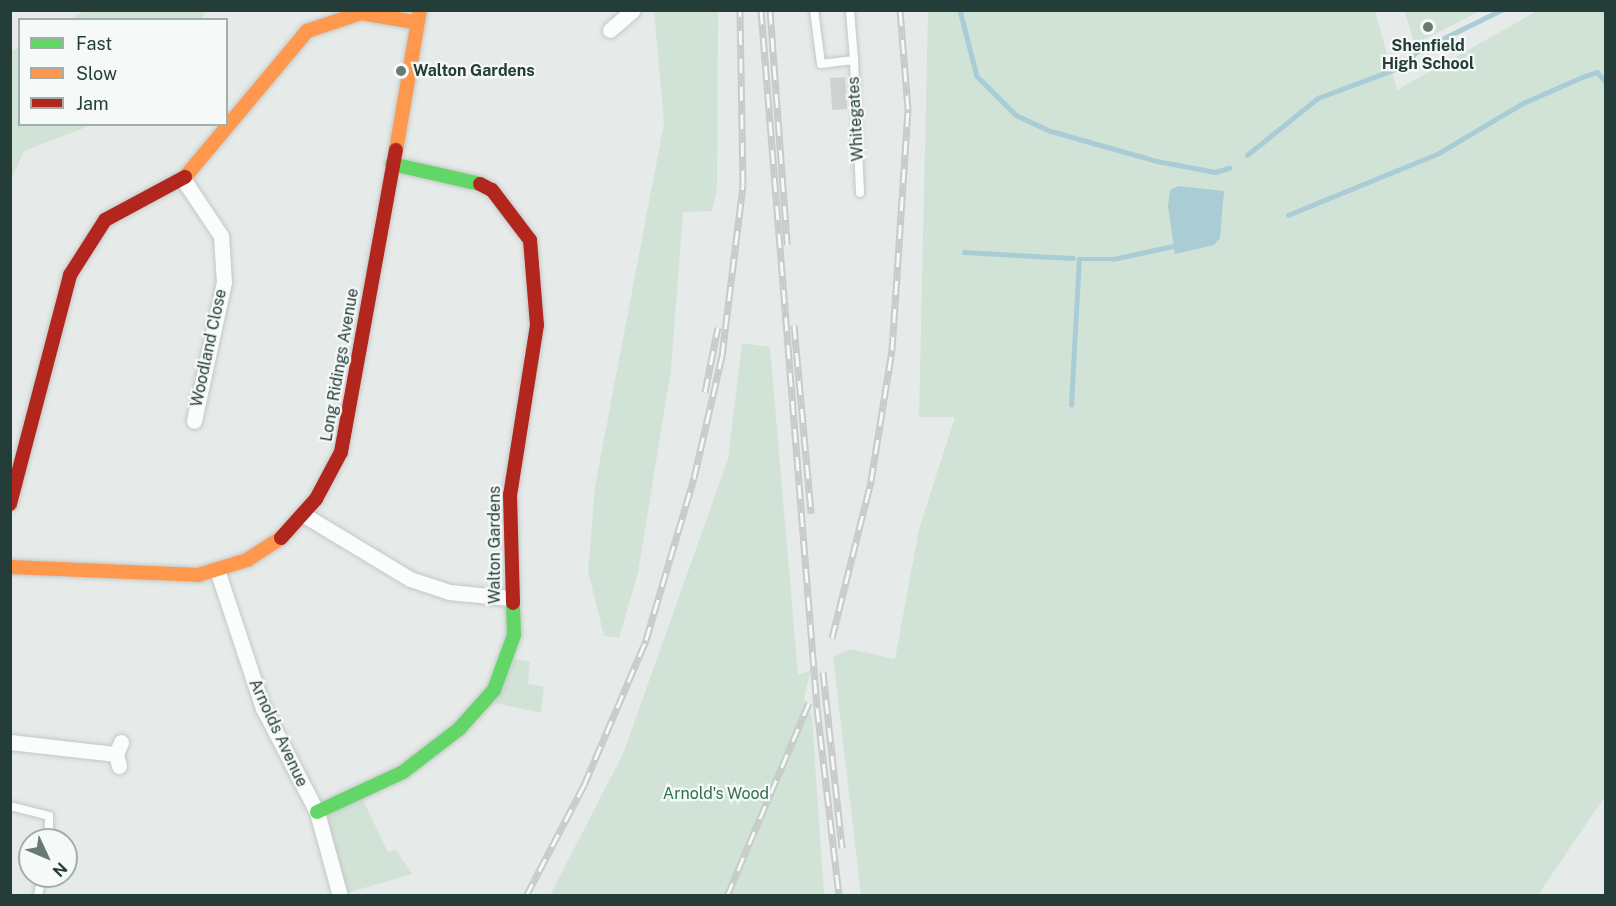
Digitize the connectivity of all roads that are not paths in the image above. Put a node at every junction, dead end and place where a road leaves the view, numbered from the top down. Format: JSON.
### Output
{"nodes":[{"id":1,"x":633,"y":10,"type":"edge"},
{"id":2,"x":814,"y":10,"type":"edge"},
{"id":3,"x":850,"y":10,"type":"edge"},
{"id":4,"x":417,"y":16,"type":"edge"},
{"id":5,"x":610,"y":30,"type":"dead end"},
{"id":6,"x":854,"y":60,"type":"junction"},
{"id":7,"x":228,"y":125,"type":"edge"},
{"id":8,"x":227,"y":126,"type":"edge"},
{"id":9,"x":392,"y":164,"type":"junction"},
{"id":10,"x":183,"y":179,"type":"junction"},
{"id":11,"x":860,"y":193,"type":"dead end"},
{"id":12,"x":194,"y":421,"type":"dead end"},
{"id":13,"x":10,"y":504,"type":"edge"},
{"id":14,"x":304,"y":515,"type":"junction"},
{"id":15,"x":10,"y":567,"type":"edge"},
{"id":16,"x":217,"y":570,"type":"junction"},
{"id":17,"x":511,"y":598,"type":"junction"},
{"id":18,"x":10,"y":742,"type":"edge"},
{"id":19,"x":118,"y":754,"type":"dead end"},
{"id":20,"x":10,"y":806,"type":"edge"},
{"id":21,"x":317,"y":812,"type":"junction"},
{"id":22,"x":49,"y":828,"type":"edge"},
{"id":23,"x":340,"y":896,"type":"edge"}],
"edges":[{"from":1,"to":5,"type":"street"},
{"from":2,"to":6,"type":"lane","name":"Whitegates"},
{"from":3,"to":6,"type":"lane"},
{"from":4,"to":7,"type":"street"},
{"from":4,"to":9,"type":"street","name":"Long Ridings Avenue"},
{"from":6,"to":11,"type":"lane","name":"Whitegates"},
{"from":8,"to":10,"type":"street"},
{"from":9,"to":14,"type":"street","name":"Long Ridings Avenue"},
{"from":9,"to":17,"type":"street","name":"Walton Gardens"},
{"from":10,"to":12,"type":"street","name":"Woodland Close"},
{"from":10,"to":13,"type":"street"},
{"from":14,"to":16,"type":"street","name":"Long Ridings Avenue"},
{"from":14,"to":17,"type":"street"},
{"from":15,"to":16,"type":"street","name":"Long Ridings Avenue"},
{"from":16,"to":21,"type":"street","name":"Arnolds Avenue"},
{"from":17,"to":21,"type":"street","name":"Walton Gardens"},
{"from":18,"to":19,"type":"street"},
{"from":20,"to":22,"type":"lane"},
{"from":21,"to":23,"type":"street","name":"Arnolds Avenue"}]}
